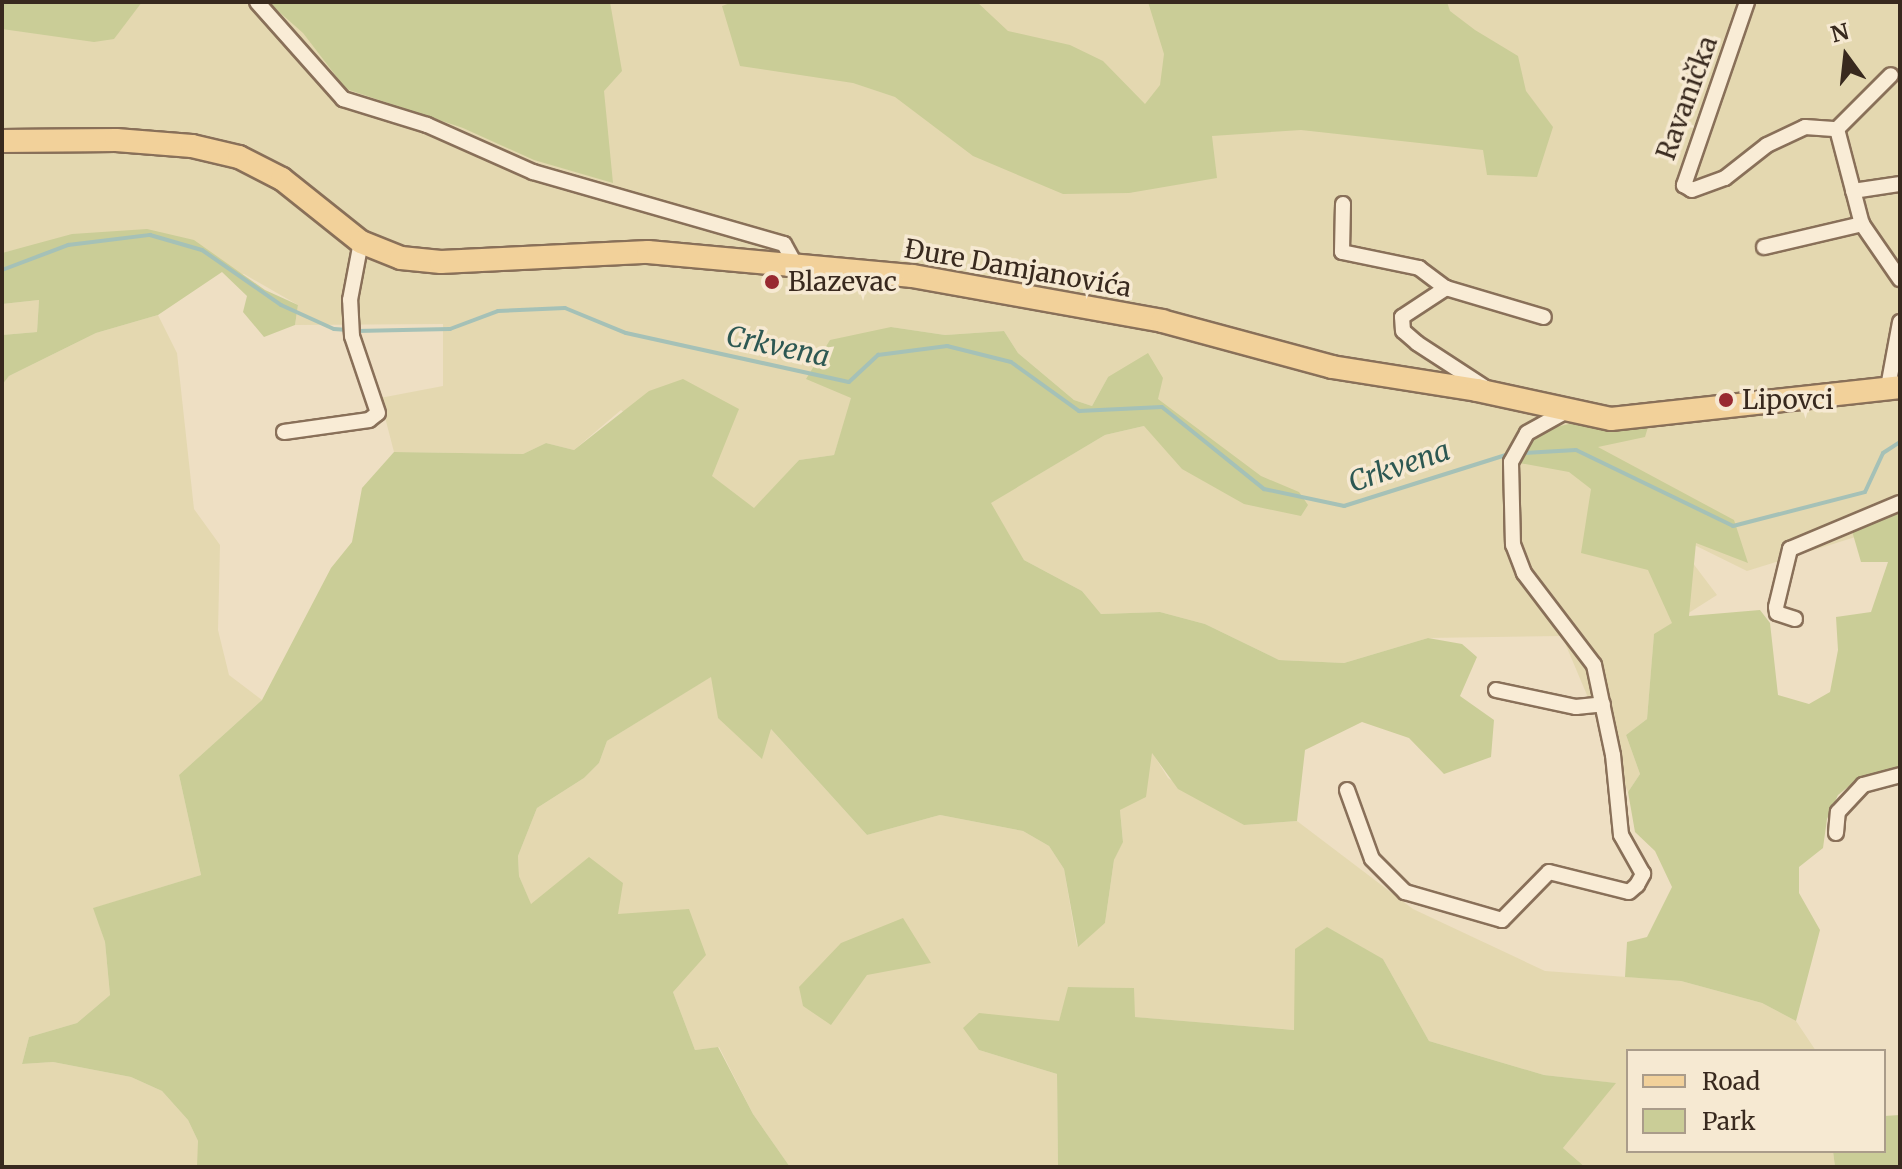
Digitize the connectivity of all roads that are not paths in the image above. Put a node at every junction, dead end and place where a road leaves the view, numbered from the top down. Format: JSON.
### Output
{"nodes":[{"id":1,"x":257,"y":2,"type":"edge"},
{"id":2,"x":1747,"y":2,"type":"edge"},
{"id":3,"x":1891,"y":75,"type":"dead end"},
{"id":4,"x":1837,"y":129,"type":"junction"},
{"id":5,"x":2,"y":141,"type":"edge"},
{"id":6,"x":1900,"y":184,"type":"edge"},
{"id":7,"x":1853,"y":191,"type":"junction"},
{"id":8,"x":1343,"y":204,"type":"dead end"},
{"id":9,"x":1862,"y":224,"type":"junction"},
{"id":10,"x":361,"y":242,"type":"junction"},
{"id":11,"x":1764,"y":247,"type":"dead end"},
{"id":12,"x":796,"y":266,"type":"junction"},
{"id":13,"x":1900,"y":279,"type":"edge"},
{"id":14,"x":1446,"y":288,"type":"junction"},
{"id":15,"x":1544,"y":317,"type":"dead end"},
{"id":16,"x":1900,"y":322,"type":"edge"},
{"id":17,"x":1894,"y":387,"type":"edge"},
{"id":18,"x":1494,"y":394,"type":"junction"},
{"id":19,"x":1565,"y":412,"type":"junction"},
{"id":20,"x":284,"y":432,"type":"dead end"},
{"id":21,"x":1900,"y":503,"type":"edge"},
{"id":22,"x":1795,"y":619,"type":"dead end"},
{"id":23,"x":1496,"y":690,"type":"dead end"},
{"id":24,"x":1603,"y":704,"type":"junction"},
{"id":25,"x":1900,"y":775,"type":"edge"},
{"id":26,"x":1347,"y":790,"type":"dead end"},
{"id":27,"x":1836,"y":833,"type":"dead end"}],
"edges":[{"from":1,"to":12,"type":"street"},
{"from":2,"to":4,"type":"street","name":"Ravanička"},
{"from":3,"to":4,"type":"street"},
{"from":4,"to":7,"type":"street"},
{"from":5,"to":10,"type":"main road","name":"Đure Damjanovića"},
{"from":6,"to":7,"type":"street"},
{"from":7,"to":9,"type":"street"},
{"from":8,"to":14,"type":"street"},
{"from":9,"to":11,"type":"street"},
{"from":9,"to":13,"type":"street"},
{"from":10,"to":12,"type":"main road","name":"Đure Damjanovića"},
{"from":10,"to":20,"type":"street"},
{"from":12,"to":18,"type":"main road","name":"Đure Damjanovića"},
{"from":14,"to":15,"type":"street"},
{"from":14,"to":18,"type":"street"},
{"from":16,"to":17,"type":"street"},
{"from":17,"to":19,"type":"main road","name":"Đure Damjanovića"},
{"from":18,"to":19,"type":"main road","name":"Đure Damjanovića"},
{"from":19,"to":24,"type":"street"},
{"from":21,"to":22,"type":"street"},
{"from":23,"to":24,"type":"street"},
{"from":24,"to":26,"type":"street"},
{"from":25,"to":27,"type":"street"}]}
